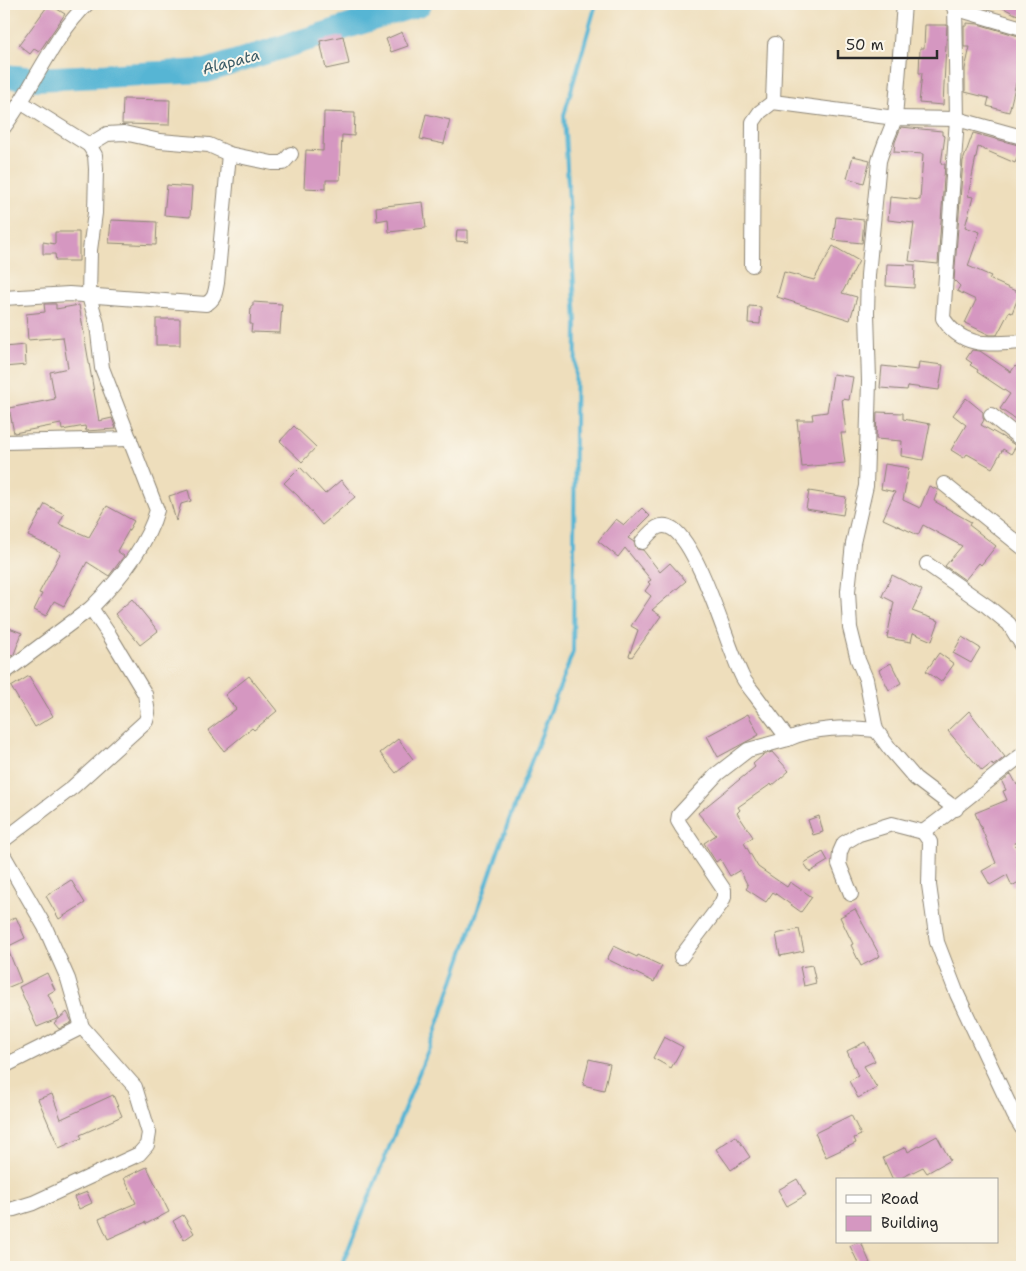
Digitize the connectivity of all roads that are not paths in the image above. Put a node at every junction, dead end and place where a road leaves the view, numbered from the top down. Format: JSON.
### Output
{"nodes":[{"id":1,"x":87,"y":4,"type":"edge"},
{"id":2,"x":904,"y":4,"type":"edge"},
{"id":3,"x":955,"y":6,"type":"edge"},
{"id":4,"x":1022,"y":28,"type":"edge"},
{"id":5,"x":775,"y":44,"type":"dead end"},
{"id":6,"x":22,"y":102,"type":"junction"},
{"id":7,"x":773,"y":102,"type":"junction"},
{"id":8,"x":896,"y":118,"type":"junction"},
{"id":9,"x":957,"y":119,"type":"junction"},
{"id":10,"x":4,"y":127,"type":"edge"},
{"id":11,"x":1022,"y":137,"type":"edge"},
{"id":12,"x":89,"y":145,"type":"junction"},
{"id":13,"x":229,"y":154,"type":"junction"},
{"id":14,"x":291,"y":154,"type":"dead end"},
{"id":15,"x":752,"y":265,"type":"dead end"},
{"id":16,"x":89,"y":296,"type":"junction"},
{"id":17,"x":4,"y":298,"type":"edge"},
{"id":18,"x":1022,"y":342,"type":"edge"},
{"id":19,"x":991,"y":415,"type":"dead end"},
{"id":20,"x":130,"y":439,"type":"junction"},
{"id":21,"x":1022,"y":440,"type":"edge"},
{"id":22,"x":4,"y":442,"type":"edge"},
{"id":23,"x":944,"y":484,"type":"dead end"},
{"id":24,"x":642,"y":542,"type":"dead end"},
{"id":25,"x":1022,"y":547,"type":"edge"},
{"id":26,"x":927,"y":564,"type":"dead end"},
{"id":27,"x":91,"y":608,"type":"junction"},
{"id":28,"x":1022,"y":645,"type":"edge"},
{"id":29,"x":4,"y":673,"type":"edge"},
{"id":30,"x":876,"y":730,"type":"junction"},
{"id":31,"x":788,"y":739,"type":"junction"},
{"id":32,"x":1022,"y":755,"type":"edge"},
{"id":33,"x":956,"y":809,"type":"junction"},
{"id":34,"x":923,"y":832,"type":"junction"},
{"id":35,"x":4,"y":840,"type":"edge"},
{"id":36,"x":4,"y":856,"type":"edge"},
{"id":37,"x":851,"y":894,"type":"dead end"},
{"id":38,"x":681,"y":957,"type":"dead end"},
{"id":39,"x":82,"y":1027,"type":"junction"},
{"id":40,"x":4,"y":1066,"type":"edge"},
{"id":41,"x":1022,"y":1128,"type":"edge"},
{"id":42,"x":4,"y":1212,"type":"edge"}],
"edges":[{"from":1,"to":6,"type":"street"},
{"from":2,"to":8,"type":"street"},
{"from":3,"to":4,"type":"street"},
{"from":3,"to":9,"type":"street"},
{"from":5,"to":7,"type":"street"},
{"from":6,"to":10,"type":"street"},
{"from":6,"to":12,"type":"street"},
{"from":7,"to":8,"type":"street"},
{"from":7,"to":15,"type":"street"},
{"from":8,"to":9,"type":"street"},
{"from":8,"to":30,"type":"street"},
{"from":9,"to":11,"type":"street"},
{"from":9,"to":18,"type":"street"},
{"from":12,"to":13,"type":"street"},
{"from":12,"to":16,"type":"street"},
{"from":13,"to":14,"type":"street"},
{"from":13,"to":16,"type":"street"},
{"from":16,"to":17,"type":"street"},
{"from":16,"to":20,"type":"street"},
{"from":19,"to":21,"type":"street"},
{"from":20,"to":22,"type":"street"},
{"from":20,"to":27,"type":"street"},
{"from":23,"to":25,"type":"street"},
{"from":24,"to":31,"type":"street"},
{"from":26,"to":28,"type":"street"},
{"from":27,"to":29,"type":"street"},
{"from":27,"to":35,"type":"street"},
{"from":30,"to":31,"type":"street"},
{"from":30,"to":33,"type":"street"},
{"from":31,"to":38,"type":"street"},
{"from":32,"to":33,"type":"street"},
{"from":33,"to":34,"type":"street"},
{"from":34,"to":37,"type":"street"},
{"from":34,"to":41,"type":"street"},
{"from":36,"to":39,"type":"street"},
{"from":39,"to":40,"type":"street"},
{"from":39,"to":42,"type":"street"}]}
